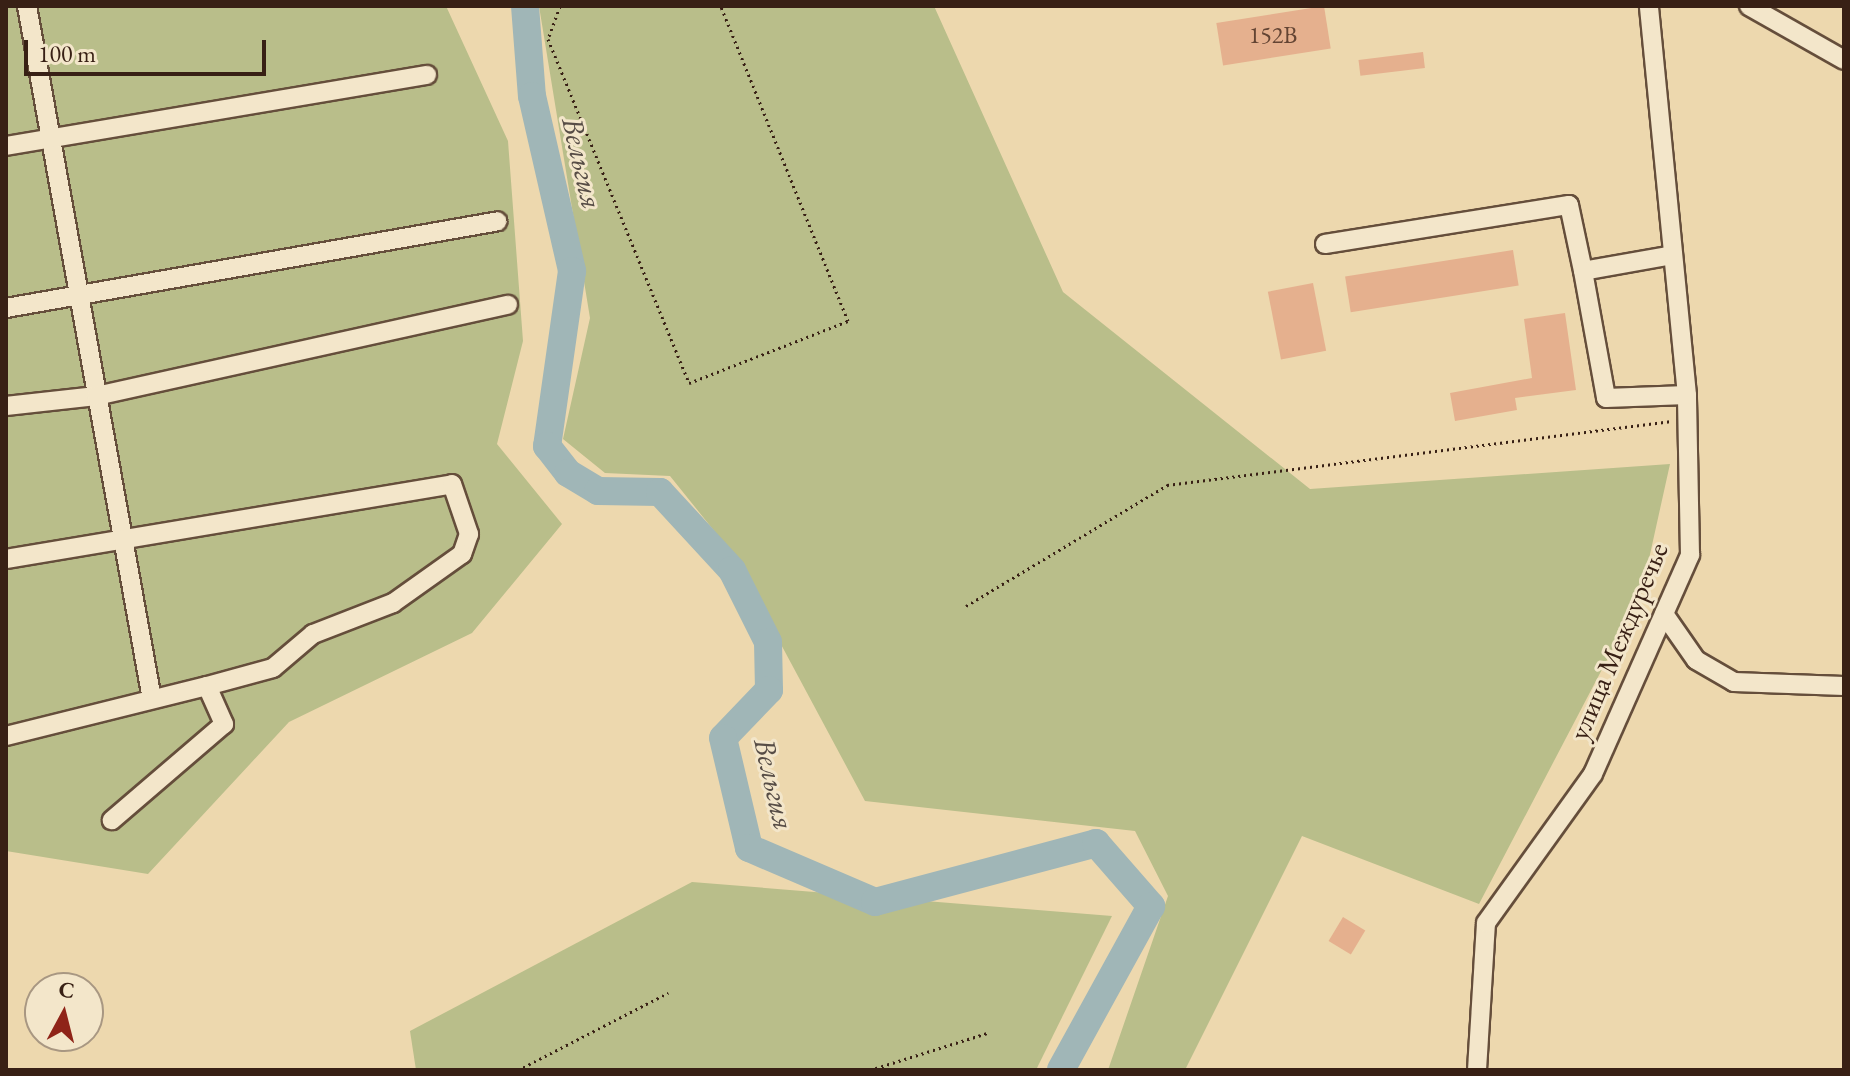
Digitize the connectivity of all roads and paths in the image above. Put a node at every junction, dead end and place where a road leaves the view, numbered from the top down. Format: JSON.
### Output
{"nodes":[{"id":1,"x":27,"y":6,"type":"edge"},
{"id":2,"x":560,"y":6,"type":"edge"},
{"id":3,"x":721,"y":6,"type":"edge"},
{"id":4,"x":1649,"y":6,"type":"edge"},
{"id":5,"x":1749,"y":6,"type":"edge"},
{"id":6,"x":1844,"y":60,"type":"edge"},
{"id":7,"x":427,"y":75,"type":"dead end"},
{"id":8,"x":52,"y":139,"type":"junction"},
{"id":9,"x":6,"y":146,"type":"edge"},
{"id":10,"x":497,"y":221,"type":"dead end"},
{"id":11,"x":1325,"y":244,"type":"dead end"},
{"id":12,"x":1673,"y":255,"type":"junction"},
{"id":13,"x":1583,"y":271,"type":"junction"},
{"id":14,"x":77,"y":297,"type":"junction"},
{"id":15,"x":508,"y":305,"type":"dead end"},
{"id":16,"x":6,"y":308,"type":"edge"},
{"id":17,"x":1687,"y":395,"type":"junction"},
{"id":18,"x":96,"y":396,"type":"junction"},
{"id":19,"x":6,"y":406,"type":"edge"},
{"id":20,"x":1689,"y":419,"type":"junction"},
{"id":21,"x":122,"y":538,"type":"junction"},
{"id":22,"x":6,"y":559,"type":"edge"},
{"id":23,"x":966,"y":606,"type":"dead end"},
{"id":24,"x":1664,"y":614,"type":"junction"},
{"id":25,"x":207,"y":686,"type":"junction"},
{"id":26,"x":1844,"y":686,"type":"edge"},
{"id":27,"x":152,"y":699,"type":"junction"},
{"id":28,"x":6,"y":736,"type":"edge"},
{"id":29,"x":112,"y":820,"type":"dead end"},
{"id":30,"x":668,"y":993,"type":"dead end"},
{"id":31,"x":987,"y":1033,"type":"dead end"},
{"id":32,"x":518,"y":1070,"type":"edge"},
{"id":33,"x":870,"y":1070,"type":"edge"},
{"id":34,"x":1477,"y":1070,"type":"edge"}],
"edges":[{"from":1,"to":8,"type":"street"},
{"from":2,"to":3,"type":"path"},
{"from":4,"to":12,"type":"street","name":"улица Междуречье"},
{"from":5,"to":6,"type":"street"},
{"from":7,"to":8,"type":"street"},
{"from":8,"to":9,"type":"street"},
{"from":8,"to":14,"type":"street"},
{"from":10,"to":14,"type":"street"},
{"from":11,"to":13,"type":"street"},
{"from":12,"to":13,"type":"street"},
{"from":12,"to":17,"type":"street","name":"улица Междуречье"},
{"from":13,"to":17,"type":"street"},
{"from":14,"to":16,"type":"street"},
{"from":14,"to":18,"type":"street"},
{"from":15,"to":18,"type":"street"},
{"from":17,"to":20,"type":"street","name":"улица Междуречье"},
{"from":18,"to":19,"type":"street"},
{"from":18,"to":21,"type":"street"},
{"from":20,"to":23,"type":"path"},
{"from":20,"to":24,"type":"street","name":"улица Междуречье"},
{"from":21,"to":22,"type":"street"},
{"from":21,"to":25,"type":"street"},
{"from":21,"to":27,"type":"street"},
{"from":24,"to":26,"type":"street"},
{"from":24,"to":34,"type":"street","name":"улица Междуречье"},
{"from":25,"to":27,"type":"street"},
{"from":25,"to":29,"type":"street"},
{"from":27,"to":28,"type":"street"},
{"from":30,"to":32,"type":"path"},
{"from":31,"to":33,"type":"path"}]}
